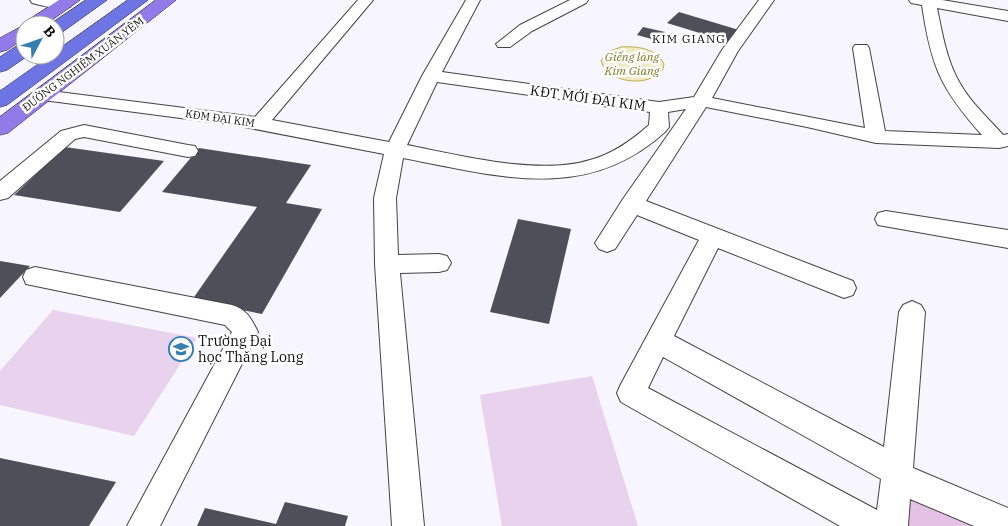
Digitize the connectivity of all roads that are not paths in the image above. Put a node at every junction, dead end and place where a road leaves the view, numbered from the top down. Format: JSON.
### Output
{"nodes":[{"id":1,"x":37,"y":0,"type":"edge"},
{"id":2,"x":98,"y":0,"type":"edge"},
{"id":3,"x":140,"y":0,"type":"edge"},
{"id":4,"x":167,"y":0,"type":"edge"},
{"id":5,"x":366,"y":0,"type":"edge"},
{"id":6,"x":473,"y":0,"type":"edge"},
{"id":7,"x":582,"y":0,"type":"edge"},
{"id":8,"x":767,"y":0,"type":"edge"},
{"id":9,"x":922,"y":1,"type":"edge"},
{"id":10,"x":68,"y":2,"type":"edge"},
{"id":11,"x":48,"y":15,"type":"edge"},
{"id":12,"x":1008,"y":16,"type":"edge"},
{"id":13,"x":65,"y":22,"type":"edge"},
{"id":14,"x":15,"y":36,"type":"edge"},
{"id":15,"x":504,"y":44,"type":"dead end"},
{"id":16,"x":0,"y":46,"type":"edge"},
{"id":17,"x":861,"y":48,"type":"dead end"},
{"id":18,"x":15,"y":56,"type":"edge"},
{"id":19,"x":0,"y":66,"type":"edge"},
{"id":20,"x":431,"y":76,"type":"junction"},
{"id":21,"x":44,"y":95,"type":"junction"},
{"id":22,"x":0,"y":101,"type":"edge"},
{"id":23,"x":701,"y":101,"type":"junction"},
{"id":24,"x":659,"y":108,"type":"junction"},
{"id":25,"x":259,"y":124,"type":"junction"},
{"id":26,"x":0,"y":128,"type":"edge"},
{"id":27,"x":876,"y":138,"type":"junction"},
{"id":28,"x":1003,"y":141,"type":"edge"},
{"id":29,"x":394,"y":150,"type":"junction"},
{"id":30,"x":188,"y":151,"type":"dead end"},
{"id":31,"x":0,"y":193,"type":"edge"},
{"id":32,"x":631,"y":204,"type":"junction"},
{"id":33,"x":899,"y":228,"type":"dead end"},
{"id":34,"x":712,"y":236,"type":"junction"},
{"id":35,"x":1008,"y":239,"type":"edge"},
{"id":36,"x":607,"y":243,"type":"dead end"},
{"id":37,"x":439,"y":263,"type":"dead end"},
{"id":38,"x":388,"y":264,"type":"junction"},
{"id":39,"x":35,"y":277,"type":"dead end"},
{"id":40,"x":844,"y":288,"type":"dead end"},
{"id":41,"x":912,"y":312,"type":"dead end"},
{"id":42,"x":659,"y":341,"type":"junction"},
{"id":43,"x":896,"y":473,"type":"junction"},
{"id":44,"x":1008,"y":524,"type":"edge"},
{"id":45,"x":144,"y":526,"type":"edge"},
{"id":46,"x":408,"y":526,"type":"edge"},
{"id":47,"x":874,"y":526,"type":"edge"},
{"id":48,"x":892,"y":526,"type":"edge"}],
"edges":[{"from":1,"to":10,"type":"street"},
{"from":2,"to":13,"type":"highway"},
{"from":3,"to":22,"type":"highway"},
{"from":4,"to":21,"type":"main road","name":"ĐƯỜNG NGHIÊM XUÂN YÊM"},
{"from":5,"to":25,"type":"street"},
{"from":6,"to":20,"type":"street"},
{"from":7,"to":15,"type":"street"},
{"from":8,"to":23,"type":"street"},
{"from":9,"to":12,"type":"street"},
{"from":9,"to":28,"type":"street"},
{"from":10,"to":11,"type":"main road"},
{"from":14,"to":16,"type":"main road"},
{"from":17,"to":27,"type":"street"},
{"from":18,"to":19,"type":"highway"},
{"from":20,"to":24,"type":"street","name":"KĐT MỚI ĐẠI KIM"},
{"from":20,"to":29,"type":"street"},
{"from":21,"to":25,"type":"street","name":"KĐM ĐẠI KIM"},
{"from":21,"to":26,"type":"main road","name":"ĐƯỜNG NGHIÊM XUÂN YÊM"},
{"from":23,"to":24,"type":"street"},
{"from":23,"to":27,"type":"street"},
{"from":23,"to":32,"type":"street"},
{"from":24,"to":29,"type":"street","name":"KĐT MỚI ĐẠI KIM"},
{"from":25,"to":29,"type":"street","name":"KĐM ĐẠI KIM"},
{"from":27,"to":28,"type":"street"},
{"from":29,"to":38,"type":"street"},
{"from":30,"to":31,"type":"street"},
{"from":32,"to":34,"type":"street"},
{"from":32,"to":36,"type":"street"},
{"from":33,"to":35,"type":"street"},
{"from":34,"to":40,"type":"street"},
{"from":34,"to":42,"type":"street"},
{"from":37,"to":38,"type":"street"},
{"from":38,"to":46,"type":"street"},
{"from":39,"to":45,"type":"street"},
{"from":41,"to":43,"type":"street"},
{"from":42,"to":43,"type":"street"},
{"from":42,"to":47,"type":"street"},
{"from":43,"to":44,"type":"street"},
{"from":43,"to":48,"type":"street"}]}
